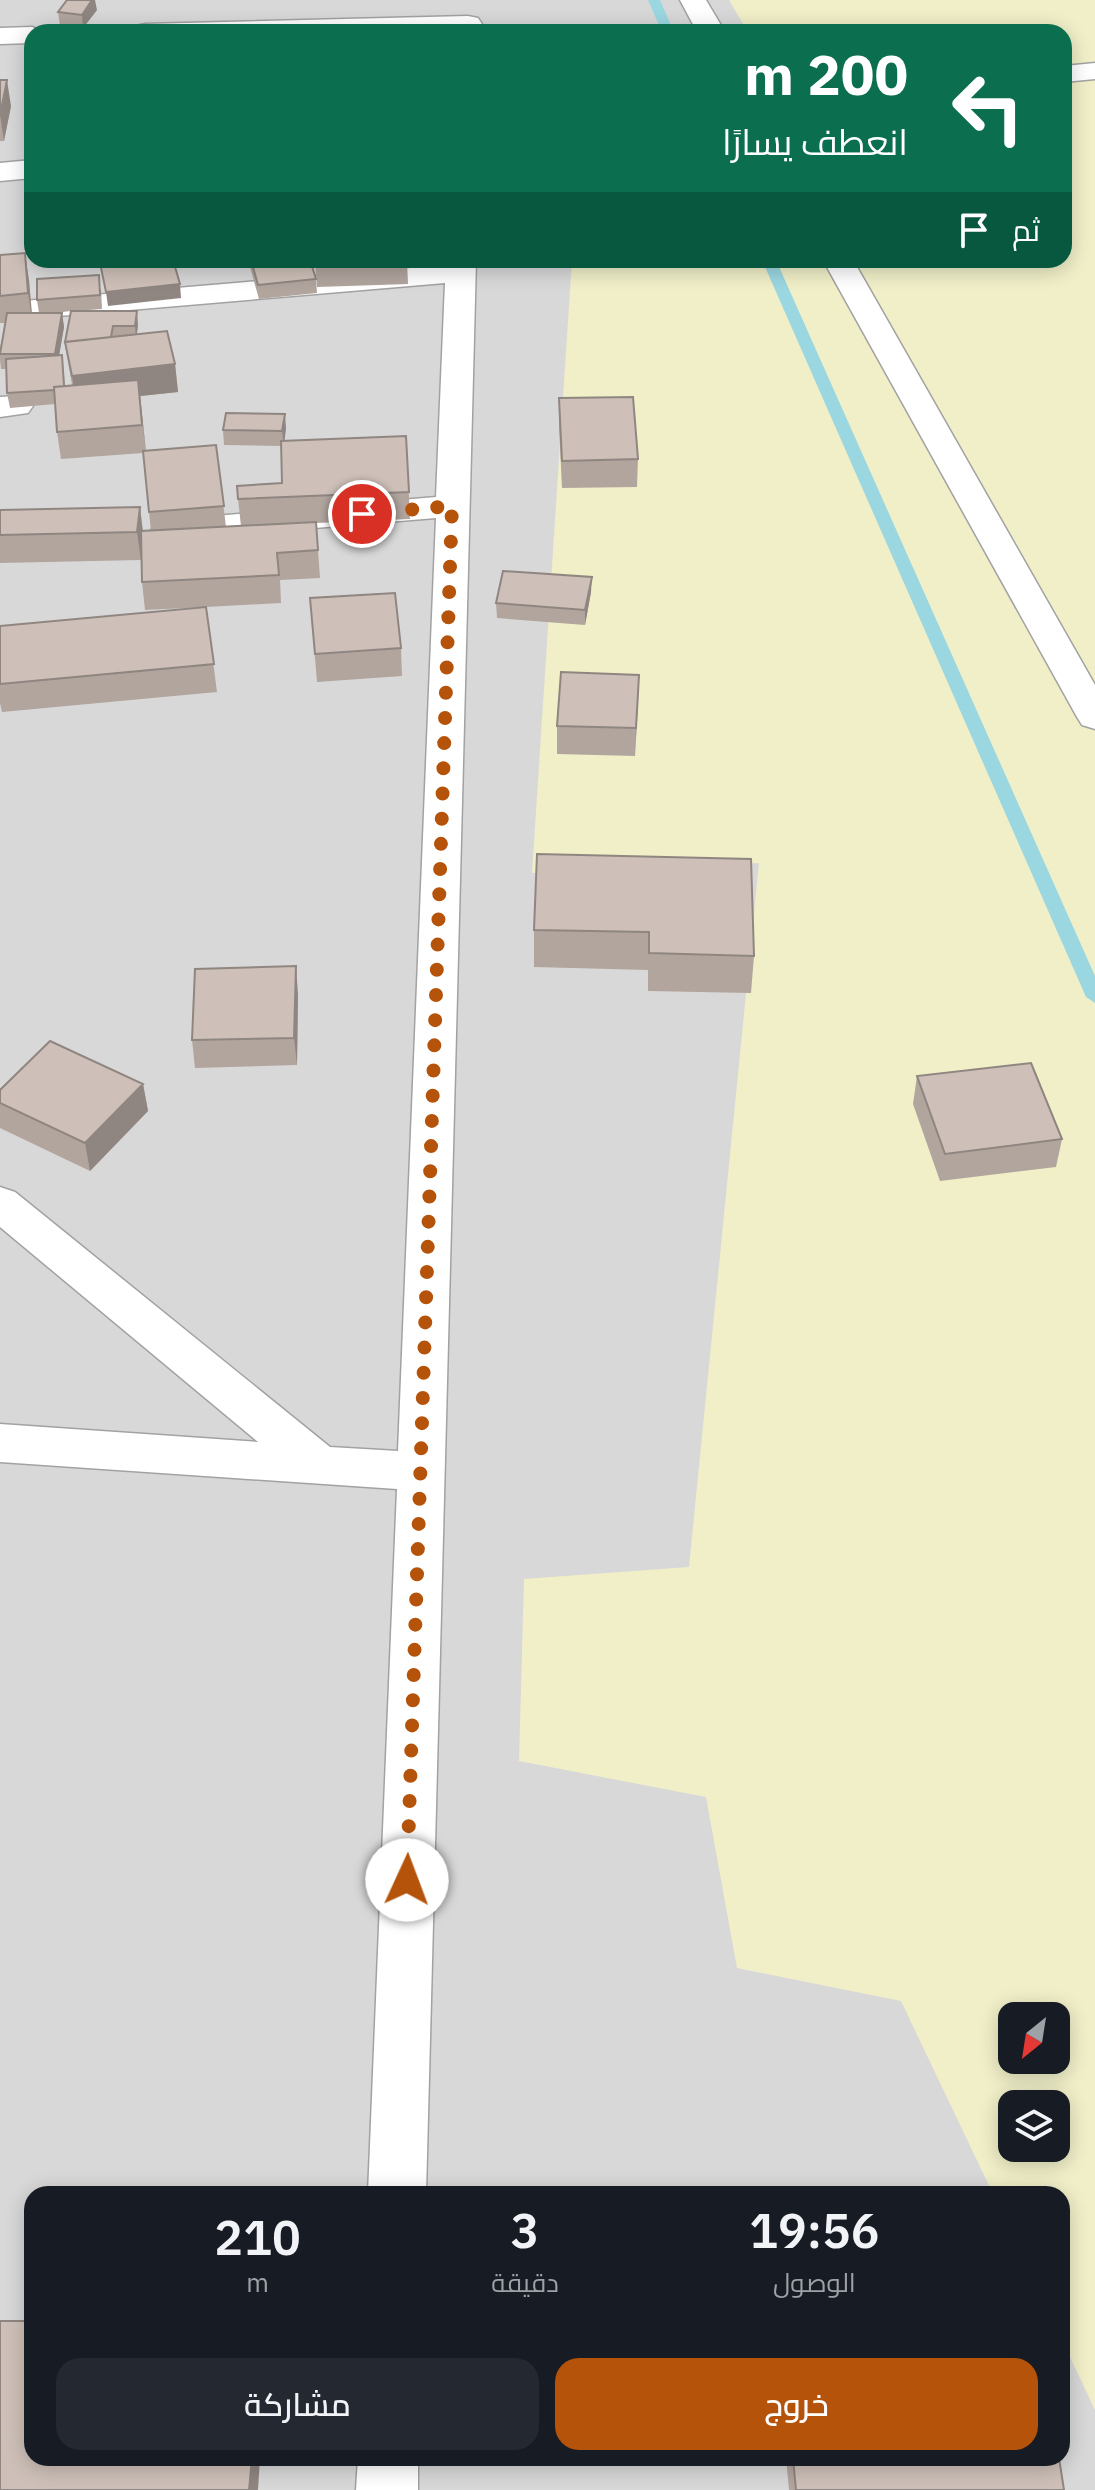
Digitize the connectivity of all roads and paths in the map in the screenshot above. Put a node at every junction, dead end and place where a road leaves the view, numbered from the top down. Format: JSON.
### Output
{"nodes":[{"id":1,"x":693,"y":0,"type":"edge"},
{"id":2,"x":469,"y":19,"type":"edge"},
{"id":3,"x":344,"y":24,"type":"edge"},
{"id":4,"x":706,"y":24,"type":"edge"},
{"id":5,"x":24,"y":35,"type":"edge"},
{"id":6,"x":0,"y":36,"type":"edge"},
{"id":7,"x":1095,"y":71,"type":"edge"},
{"id":8,"x":1072,"y":73,"type":"edge"},
{"id":9,"x":24,"y":170,"type":"edge"},
{"id":10,"x":0,"y":172,"type":"edge"},
{"id":11,"x":440,"y":268,"type":"edge"},
{"id":12,"x":460,"y":268,"type":"edge"},
{"id":13,"x":842,"y":268,"type":"edge"},
{"id":14,"x":0,"y":312,"type":"edge"},
{"id":15,"x":452,"y":506,"type":"junction"},
{"id":16,"x":140,"y":533,"type":"edge"},
{"id":17,"x":1095,"y":717,"type":"edge"},
{"id":18,"x":0,"y":1203,"type":"edge"},
{"id":19,"x":0,"y":1443,"type":"edge"},
{"id":20,"x":319,"y":1465,"type":"junction"},
{"id":21,"x":420,"y":1472,"type":"junction"},
{"id":22,"x":397,"y":2186,"type":"edge"},
{"id":23,"x":388,"y":2466,"type":"edge"},
{"id":24,"x":387,"y":2490,"type":"edge"}],
"edges":[{"from":1,"to":4,"type":"street"},
{"from":2,"to":3,"type":"street"},
{"from":5,"to":6,"type":"street"},
{"from":7,"to":8,"type":"street"},
{"from":9,"to":10,"type":"street"},
{"from":11,"to":14,"type":"street"},
{"from":12,"to":15,"type":"street"},
{"from":13,"to":17,"type":"street"},
{"from":15,"to":16,"type":"street"},
{"from":15,"to":21,"type":"street"},
{"from":18,"to":20,"type":"street"},
{"from":19,"to":20,"type":"street"},
{"from":20,"to":21,"type":"street"},
{"from":21,"to":22,"type":"street"},
{"from":23,"to":24,"type":"street"}]}
